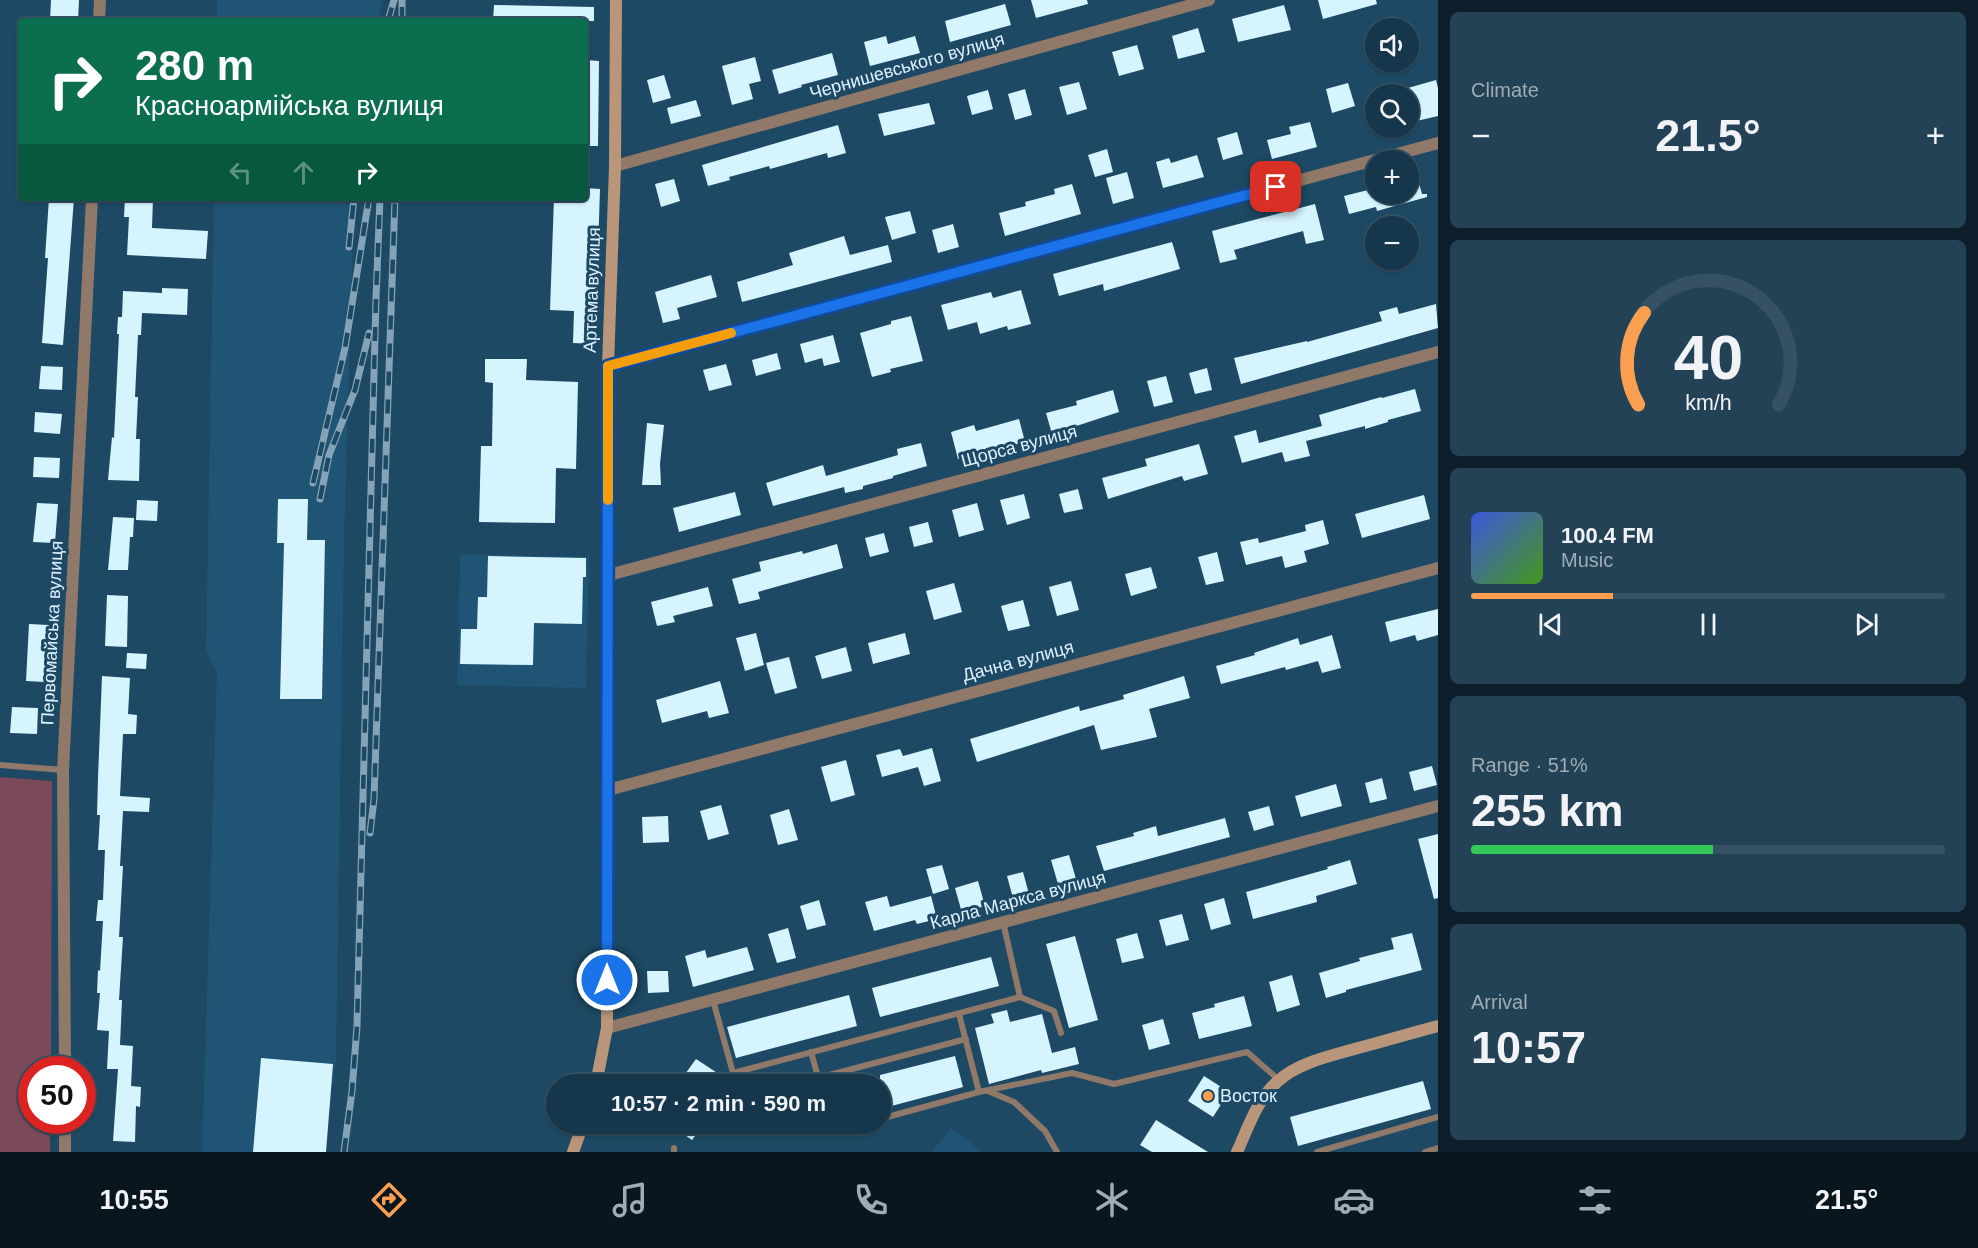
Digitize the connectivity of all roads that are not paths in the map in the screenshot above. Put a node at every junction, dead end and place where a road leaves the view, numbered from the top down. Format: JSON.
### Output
{"nodes":[{"id":1,"x":100,"y":0,"type":"edge"},
{"id":2,"x":616,"y":0,"type":"edge"},
{"id":3,"x":1209,"y":0,"type":"edge"},
{"id":4,"x":99,"y":18,"type":"edge"},
{"id":5,"x":1438,"y":143,"type":"edge"},
{"id":6,"x":615,"y":166,"type":"junction"},
{"id":7,"x":92,"y":201,"type":"edge"},
{"id":8,"x":1438,"y":352,"type":"edge"},
{"id":9,"x":608,"y":366,"type":"junction"},
{"id":10,"x":1438,"y":568,"type":"edge"},
{"id":11,"x":609,"y":575,"type":"junction"},
{"id":12,"x":0,"y":765,"type":"edge"},
{"id":13,"x":63,"y":770,"type":"junction"},
{"id":14,"x":608,"y":790,"type":"junction"},
{"id":15,"x":1438,"y":806,"type":"edge"},
{"id":16,"x":1003,"y":922,"type":"junction"},
{"id":17,"x":1020,"y":997,"type":"junction"},
{"id":18,"x":713,"y":1000,"type":"junction"},
{"id":19,"x":959,"y":1014,"type":"junction"},
{"id":20,"x":1438,"y":1027,"type":"edge"},
{"id":21,"x":607,"y":1028,"type":"junction"},
{"id":22,"x":1060,"y":1033,"type":"dead end"},
{"id":23,"x":966,"y":1039,"type":"junction"},
{"id":24,"x":812,"y":1052,"type":"junction"},
{"id":25,"x":65,"y":1056,"type":"edge"},
{"id":26,"x":598,"y":1074,"type":"edge"},
{"id":27,"x":817,"y":1074,"type":"edge"},
{"id":28,"x":844,"y":1074,"type":"edge"},
{"id":29,"x":1278,"y":1080,"type":"junction"},
{"id":30,"x":983,"y":1091,"type":"junction"},
{"id":31,"x":891,"y":1116,"type":"edge"},
{"id":32,"x":1438,"y":1117,"type":"edge"},
{"id":33,"x":65,"y":1134,"type":"edge"},
{"id":34,"x":579,"y":1134,"type":"edge"},
{"id":35,"x":1438,"y":1148,"type":"edge"},
{"id":36,"x":65,"y":1152,"type":"edge"},
{"id":37,"x":573,"y":1152,"type":"edge"},
{"id":38,"x":1057,"y":1152,"type":"edge"},
{"id":39,"x":1237,"y":1152,"type":"edge"},
{"id":40,"x":1317,"y":1152,"type":"edge"},
{"id":41,"x":1425,"y":1152,"type":"edge"}],
"edges":[{"from":1,"to":4,"type":"street"},
{"from":2,"to":6,"type":"main road","name":"Артема вулиця"},
{"from":3,"to":6,"type":"street","name":"Чернишевського вулиця"},
{"from":5,"to":9,"type":"street"},
{"from":6,"to":9,"type":"main road","name":"Артема вулиця"},
{"from":7,"to":13,"type":"street","name":"Первомайська вулиця"},
{"from":8,"to":11,"type":"street","name":"Щорса вулиця"},
{"from":9,"to":11,"type":"main road","name":"Артема вулиця"},
{"from":10,"to":14,"type":"street","name":"Дачна вулиця"},
{"from":11,"to":14,"type":"main road","name":"Артема вулиця"},
{"from":12,"to":13,"type":"lane"},
{"from":13,"to":25,"type":"street","name":"Первомайська вулиця"},
{"from":14,"to":21,"type":"main road","name":"Артема вулиця"},
{"from":15,"to":16,"type":"street","name":"Карла Маркса вулиця"},
{"from":16,"to":17,"type":"lane"},
{"from":16,"to":18,"type":"street","name":"Карла Маркса вулиця"},
{"from":17,"to":19,"type":"lane"},
{"from":17,"to":22,"type":"lane"},
{"from":18,"to":21,"type":"street","name":"Карла Маркса вулиця"},
{"from":18,"to":24,"type":"lane"},
{"from":19,"to":23,"type":"lane"},
{"from":19,"to":24,"type":"lane"},
{"from":20,"to":29,"type":"main road"},
{"from":21,"to":26,"type":"main road","name":"Артема вулиця"},
{"from":23,"to":28,"type":"lane"},
{"from":23,"to":30,"type":"lane"},
{"from":24,"to":27,"type":"lane"},
{"from":29,"to":30,"type":"lane"},
{"from":29,"to":39,"type":"main road"},
{"from":30,"to":31,"type":"lane"},
{"from":30,"to":38,"type":"lane"},
{"from":32,"to":40,"type":"lane"},
{"from":33,"to":36,"type":"street"},
{"from":34,"to":37,"type":"main road"},
{"from":35,"to":41,"type":"lane"}]}
